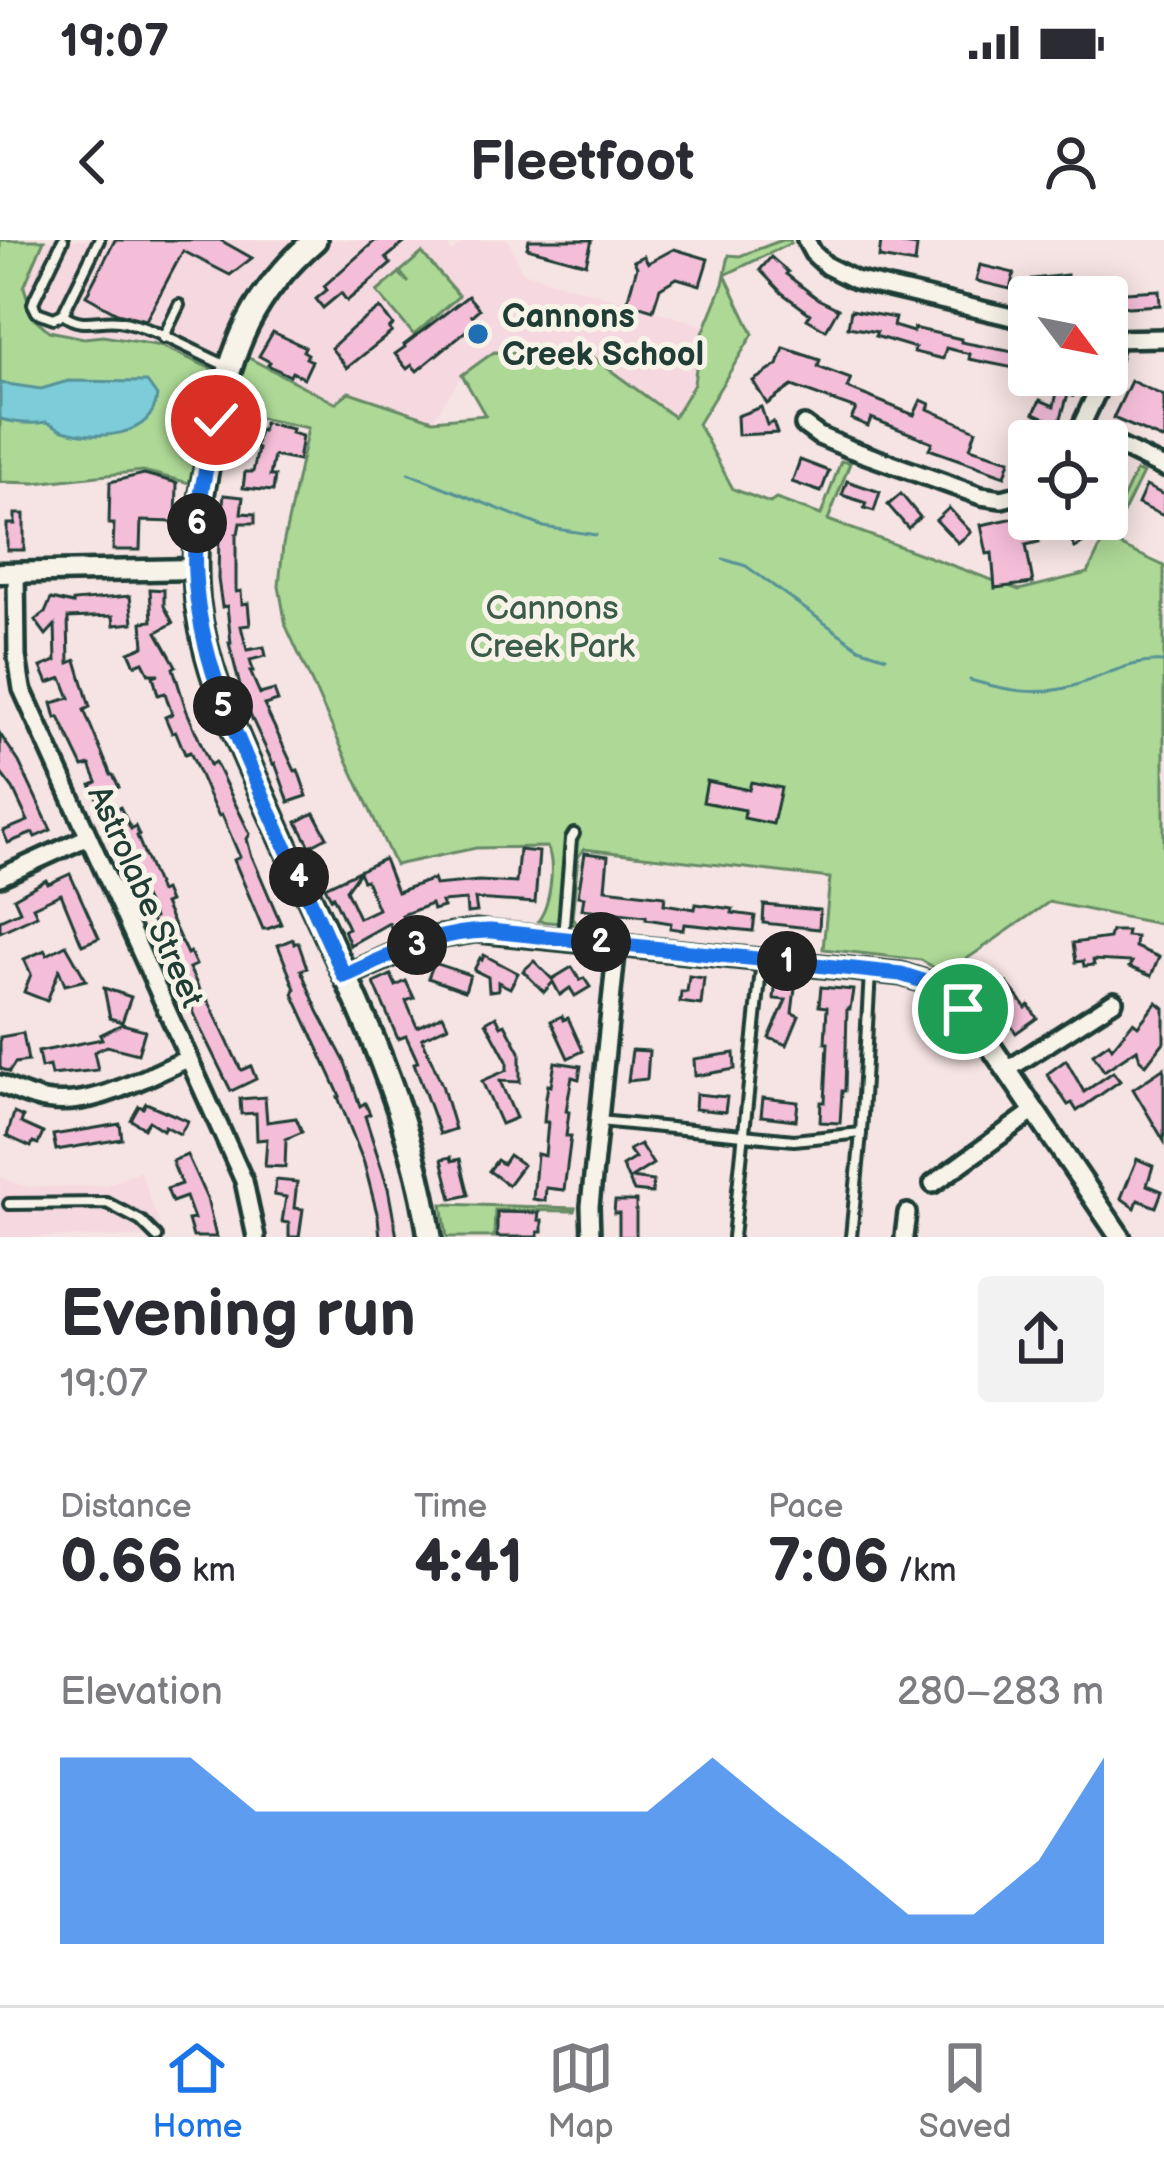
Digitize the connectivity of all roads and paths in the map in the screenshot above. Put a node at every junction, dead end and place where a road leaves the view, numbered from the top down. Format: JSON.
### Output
{"nodes":[{"id":1,"x":63,"y":240,"type":"edge"},
{"id":2,"x":99,"y":240,"type":"edge"},
{"id":3,"x":315,"y":240,"type":"edge"},
{"id":4,"x":806,"y":240,"type":"edge"},
{"id":5,"x":179,"y":305,"type":"dead end"},
{"id":6,"x":63,"y":314,"type":"junction"},
{"id":7,"x":1008,"y":316,"type":"edge"},
{"id":8,"x":163,"y":338,"type":"junction"},
{"id":9,"x":1164,"y":338,"type":"edge"},
{"id":10,"x":1128,"y":339,"type":"edge"},
{"id":11,"x":230,"y":367,"type":"junction"},
{"id":12,"x":216,"y":420,"type":"junction"},
{"id":13,"x":241,"y":425,"type":"dead end"},
{"id":14,"x":804,"y":425,"type":"dead end"},
{"id":15,"x":1128,"y":454,"type":"edge"},
{"id":16,"x":1164,"y":468,"type":"edge"},
{"id":17,"x":1008,"y":497,"type":"edge"},
{"id":18,"x":195,"y":569,"type":"junction"},
{"id":19,"x":8,"y":572,"type":"edge"},
{"id":20,"x":574,"y":834,"type":"dead end"},
{"id":21,"x":88,"y":837,"type":"junction"},
{"id":22,"x":0,"y":877,"type":"edge"},
{"id":23,"x":563,"y":938,"type":"junction"},
{"id":24,"x":617,"y":944,"type":"junction"},
{"id":25,"x":762,"y":958,"type":"junction"},
{"id":26,"x":870,"y":970,"type":"junction"},
{"id":27,"x":344,"y":976,"type":"junction"},
{"id":28,"x":1114,"y":1000,"type":"dead end"},
{"id":29,"x":188,"y":1059,"type":"junction"},
{"id":30,"x":1007,"y":1070,"type":"junction"},
{"id":31,"x":0,"y":1084,"type":"edge"},
{"id":32,"x":1034,"y":1111,"type":"junction"},
{"id":33,"x":599,"y":1120,"type":"junction"},
{"id":34,"x":861,"y":1133,"type":"junction"},
{"id":35,"x":744,"y":1135,"type":"junction"},
{"id":36,"x":933,"y":1184,"type":"dead end"},
{"id":37,"x":9,"y":1204,"type":"dead end"},
{"id":38,"x":907,"y":1213,"type":"dead end"},
{"id":39,"x":157,"y":1237,"type":"edge"},
{"id":40,"x":256,"y":1237,"type":"edge"},
{"id":41,"x":430,"y":1237,"type":"edge"},
{"id":42,"x":591,"y":1237,"type":"edge"},
{"id":43,"x":734,"y":1237,"type":"edge"},
{"id":44,"x":851,"y":1237,"type":"edge"},
{"id":45,"x":904,"y":1237,"type":"edge"},
{"id":46,"x":1120,"y":1237,"type":"edge"}],
"edges":[{"from":1,"to":6,"type":"lane"},
{"from":2,"to":6,"type":"lane"},
{"from":3,"to":11,"type":"main road"},
{"from":4,"to":7,"type":"street"},
{"from":5,"to":8,"type":"lane"},
{"from":6,"to":8,"type":"lane"},
{"from":8,"to":11,"type":"lane"},
{"from":9,"to":10,"type":"street"},
{"from":11,"to":12,"type":"main road"},
{"from":12,"to":13,"type":"lane"},
{"from":12,"to":18,"type":"main road"},
{"from":14,"to":17,"type":"street"},
{"from":15,"to":16,"type":"street"},
{"from":18,"to":19,"type":"street"},
{"from":18,"to":27,"type":"main road"},
{"from":19,"to":21,"type":"street","name":"Astrolabe Street"},
{"from":20,"to":23,"type":"lane"},
{"from":21,"to":22,"type":"street"},
{"from":21,"to":29,"type":"street","name":"Astrolabe Street"},
{"from":23,"to":24,"type":"street"},
{"from":23,"to":27,"type":"street"},
{"from":24,"to":25,"type":"street"},
{"from":24,"to":33,"type":"street"},
{"from":25,"to":26,"type":"street"},
{"from":25,"to":35,"type":"lane"},
{"from":26,"to":30,"type":"street"},
{"from":26,"to":34,"type":"lane"},
{"from":27,"to":41,"type":"main road"},
{"from":28,"to":30,"type":"street"},
{"from":29,"to":31,"type":"street"},
{"from":29,"to":40,"type":"street","name":"Astrolabe Street"},
{"from":30,"to":32,"type":"street"},
{"from":32,"to":36,"type":"street"},
{"from":32,"to":46,"type":"street"},
{"from":33,"to":35,"type":"lane"},
{"from":33,"to":42,"type":"street"},
{"from":34,"to":35,"type":"lane"},
{"from":34,"to":44,"type":"lane"},
{"from":35,"to":43,"type":"lane"},
{"from":37,"to":39,"type":"lane"},
{"from":38,"to":45,"type":"street"}]}
